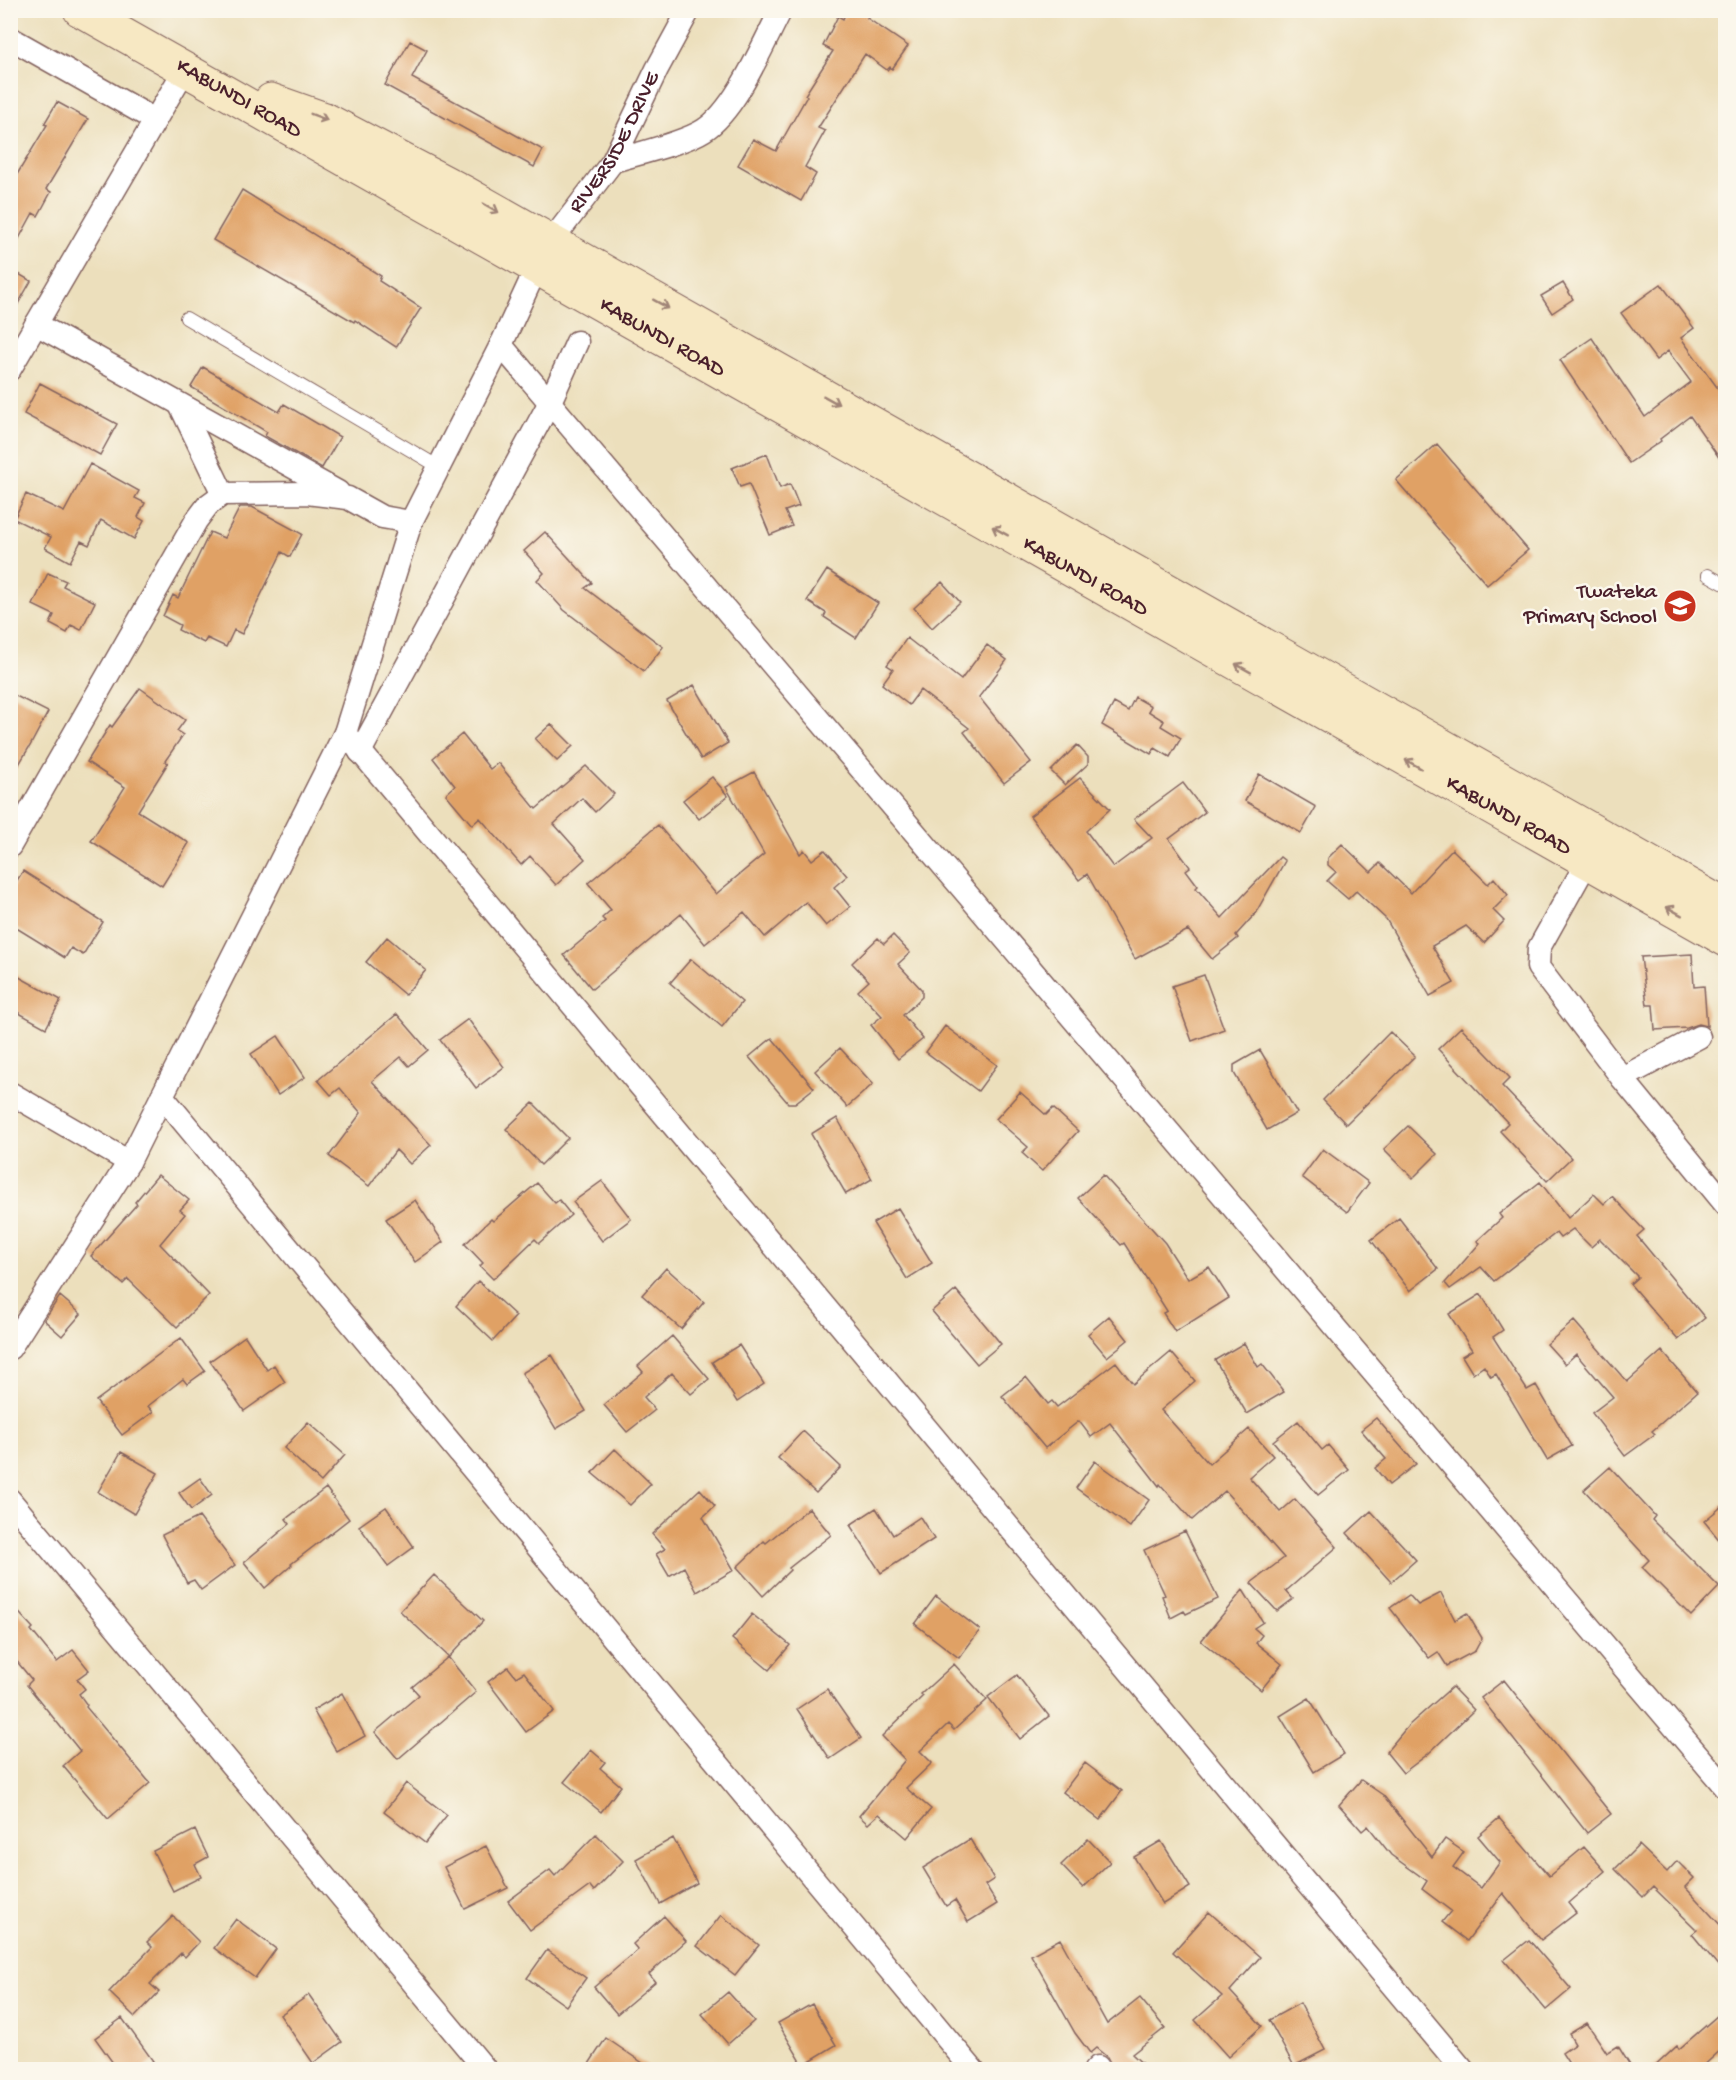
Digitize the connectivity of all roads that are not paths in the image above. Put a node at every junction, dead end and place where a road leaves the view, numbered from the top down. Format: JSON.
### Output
{"nodes":[{"id":1,"x":80,"y":10,"type":"edge"},
{"id":2,"x":688,"y":10,"type":"edge"},
{"id":3,"x":781,"y":10,"type":"edge"},
{"id":4,"x":10,"y":38,"type":"edge"},
{"id":5,"x":185,"y":69,"type":"junction"},
{"id":6,"x":155,"y":120,"type":"junction"},
{"id":7,"x":612,"y":161,"type":"junction"},
{"id":8,"x":543,"y":256,"type":"junction"},
{"id":9,"x":186,"y":318,"type":"dead end"},
{"id":10,"x":36,"y":324,"type":"junction"},
{"id":11,"x":577,"y":342,"type":"dead end"},
{"id":12,"x":501,"y":345,"type":"junction"},
{"id":13,"x":10,"y":369,"type":"edge"},
{"id":14,"x":550,"y":402,"type":"junction"},
{"id":15,"x":180,"y":405,"type":"junction"},
{"id":16,"x":439,"y":467,"type":"junction"},
{"id":17,"x":223,"y":494,"type":"junction"},
{"id":18,"x":348,"y":498,"type":"junction"},
{"id":19,"x":411,"y":522,"type":"junction"},
{"id":20,"x":1708,"y":575,"type":"dead end"},
{"id":21,"x":1725,"y":585,"type":"edge"},
{"id":22,"x":1303,"y":685,"type":"junction"},
{"id":23,"x":345,"y":734,"type":"junction"},
{"id":24,"x":360,"y":752,"type":"junction"},
{"id":25,"x":10,"y":846,"type":"edge"},
{"id":26,"x":1587,"y":862,"type":"junction"},
{"id":27,"x":1725,"y":906,"type":"edge"},
{"id":28,"x":1725,"y":940,"type":"edge"},
{"id":29,"x":1700,"y":1037,"type":"dead end"},
{"id":30,"x":1622,"y":1078,"type":"junction"},
{"id":31,"x":10,"y":1093,"type":"edge"},
{"id":32,"x":162,"y":1096,"type":"junction"},
{"id":33,"x":129,"y":1162,"type":"junction"},
{"id":34,"x":1725,"y":1205,"type":"edge"},
{"id":35,"x":10,"y":1348,"type":"edge"},
{"id":36,"x":10,"y":1500,"type":"edge"},
{"id":37,"x":1725,"y":1788,"type":"edge"},
{"id":38,"x":486,"y":2070,"type":"edge"},
{"id":39,"x":973,"y":2070,"type":"edge"},
{"id":40,"x":1463,"y":2070,"type":"edge"}],
"edges":[{"from":1,"to":5,"type":"street","name":"KABUNDI ROAD"},
{"from":2,"to":7,"type":"street","name":"RIVERSIDE DRIVE"},
{"from":3,"to":7,"type":"street"},
{"from":4,"to":6,"type":"street"},
{"from":5,"to":6,"type":"street"},
{"from":5,"to":8,"type":"street","name":"KABUNDI ROAD"},
{"from":6,"to":10,"type":"street"},
{"from":7,"to":8,"type":"street","name":"RIVERSIDE DRIVE"},
{"from":8,"to":12,"type":"street","name":"RIVERSIDE DRIVE"},
{"from":8,"to":22,"type":"street","name":"KABUNDI ROAD"},
{"from":9,"to":16,"type":"lane"},
{"from":10,"to":13,"type":"street"},
{"from":10,"to":15,"type":"street"},
{"from":11,"to":14,"type":"street"},
{"from":12,"to":14,"type":"street"},
{"from":12,"to":16,"type":"street","name":"RIVERSIDE DRIVE"},
{"from":14,"to":24,"type":"street"},
{"from":14,"to":37,"type":"street"},
{"from":15,"to":17,"type":"street"},
{"from":15,"to":18,"type":"street"},
{"from":16,"to":19,"type":"street","name":"RIVERSIDE DRIVE"},
{"from":17,"to":18,"type":"street"},
{"from":17,"to":25,"type":"street"},
{"from":18,"to":19,"type":"street"},
{"from":19,"to":23,"type":"street","name":"RIVERSIDE DRIVE"},
{"from":20,"to":21,"type":"lane"},
{"from":26,"to":22,"type":"street","name":"KABUNDI ROAD","one_way":true},
{"from":22,"to":27,"type":"street","name":"KABUNDI ROAD"},
{"from":23,"to":24,"type":"street"},
{"from":23,"to":32,"type":"street","name":"RIVERSIDE DRIVE"},
{"from":24,"to":40,"type":"street"},
{"from":28,"to":26,"type":"street","name":"KABUNDI ROAD","one_way":true},
{"from":26,"to":30,"type":"street"},
{"from":29,"to":30,"type":"street"},
{"from":30,"to":34,"type":"street"},
{"from":31,"to":33,"type":"street"},
{"from":32,"to":33,"type":"street","name":"RIVERSIDE DRIVE"},
{"from":32,"to":39,"type":"street"},
{"from":33,"to":35,"type":"street","name":"RIVERSIDE DRIVE"},
{"from":36,"to":38,"type":"street"}]}
